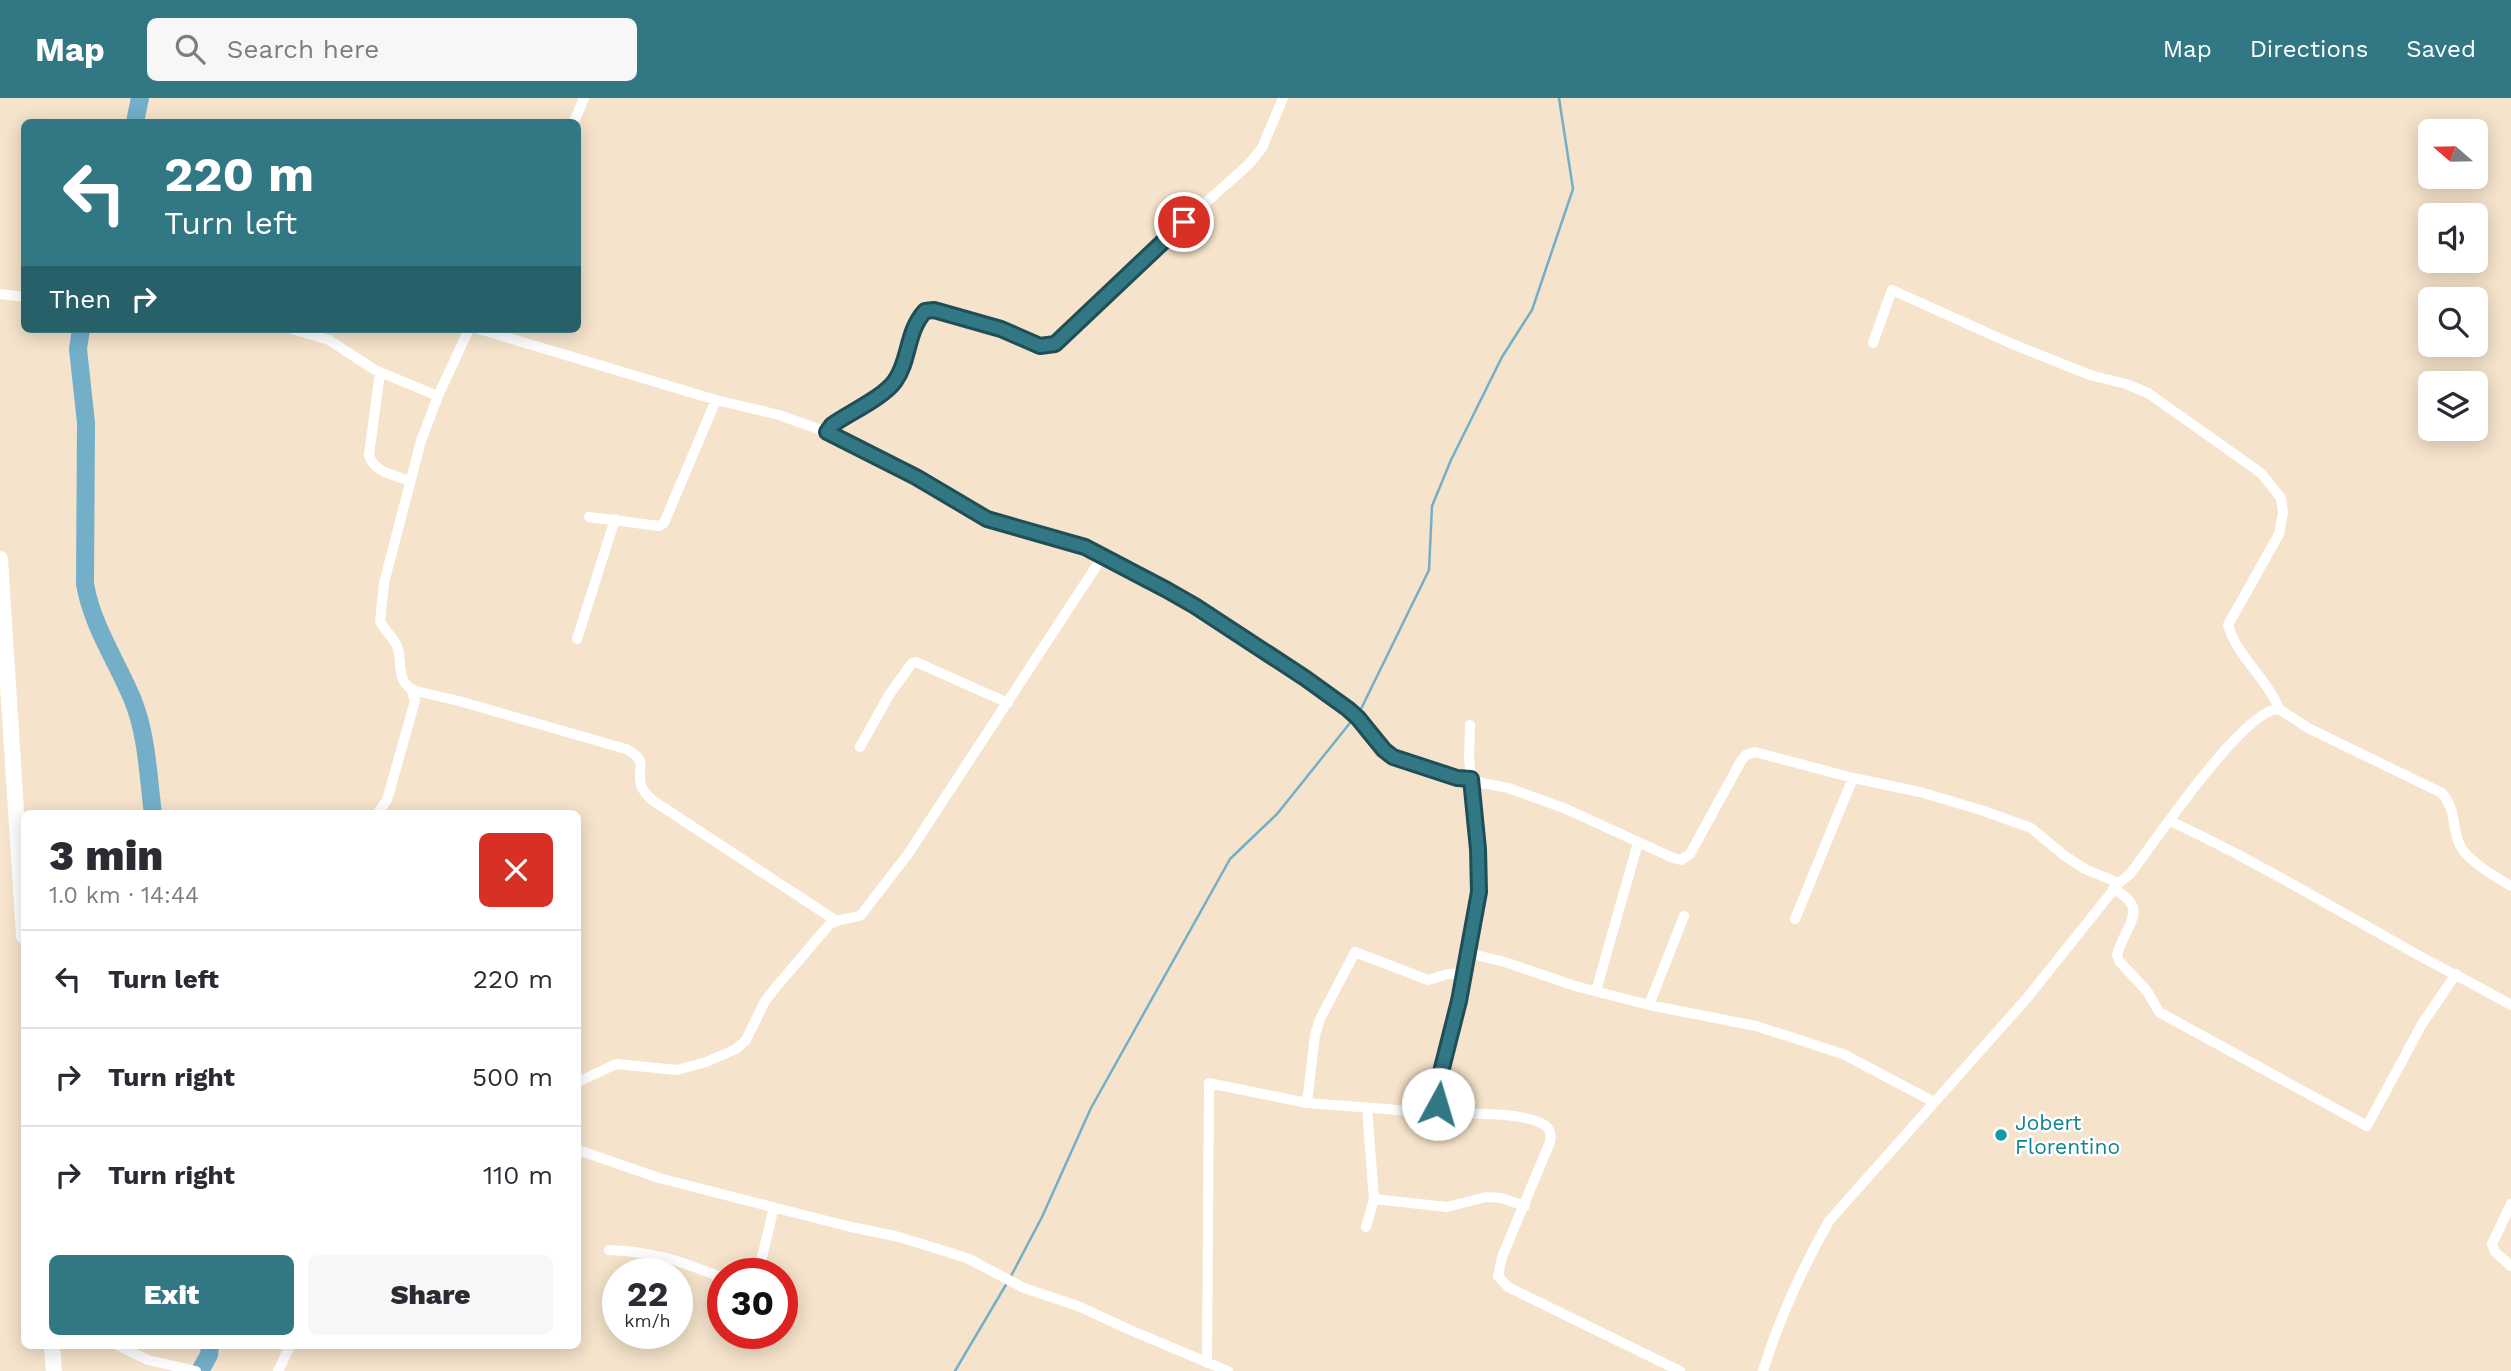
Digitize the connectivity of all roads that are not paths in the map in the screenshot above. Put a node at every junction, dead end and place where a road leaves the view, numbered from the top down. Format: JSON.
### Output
{"nodes":[{"id":1,"x":584,"y":98,"type":"edge"},
{"id":2,"x":1283,"y":98,"type":"edge"},
{"id":3,"x":575,"y":119,"type":"edge"},
{"id":4,"x":0,"y":294,"type":"edge"},
{"id":5,"x":21,"y":297,"type":"edge"},
{"id":6,"x":305,"y":333,"type":"edge"},
{"id":7,"x":467,"y":333,"type":"edge"},
{"id":8,"x":492,"y":333,"type":"edge"},
{"id":9,"x":1873,"y":343,"type":"dead end"},
{"id":10,"x":380,"y":372,"type":"junction"},
{"id":11,"x":438,"y":396,"type":"junction"},
{"id":12,"x":716,"y":400,"type":"junction"},
{"id":13,"x":827,"y":432,"type":"junction"},
{"id":14,"x":410,"y":481,"type":"junction"},
{"id":15,"x":589,"y":517,"type":"dead end"},
{"id":16,"x":615,"y":519,"type":"junction"},
{"id":17,"x":1103,"y":556,"type":"junction"},
{"id":18,"x":0,"y":559,"type":"edge"},
{"id":19,"x":577,"y":639,"type":"dead end"},
{"id":20,"x":411,"y":689,"type":"junction"},
{"id":21,"x":1008,"y":703,"type":"junction"},
{"id":22,"x":2279,"y":709,"type":"junction"},
{"id":23,"x":1470,"y":725,"type":"dead end"},
{"id":24,"x":860,"y":747,"type":"dead end"},
{"id":25,"x":1853,"y":778,"type":"junction"},
{"id":26,"x":1471,"y":779,"type":"junction"},
{"id":27,"x":380,"y":810,"type":"edge"},
{"id":28,"x":2170,"y":821,"type":"junction"},
{"id":29,"x":1638,"y":843,"type":"junction"},
{"id":30,"x":2116,"y":886,"type":"junction"},
{"id":31,"x":2511,"y":886,"type":"edge"},
{"id":32,"x":21,"y":889,"type":"edge"},
{"id":33,"x":1684,"y":916,"type":"dead end"},
{"id":34,"x":1795,"y":919,"type":"dead end"},
{"id":35,"x":835,"y":920,"type":"junction"},
{"id":36,"x":1468,"y":953,"type":"junction"},
{"id":37,"x":1464,"y":973,"type":"junction"},
{"id":38,"x":2456,"y":974,"type":"junction"},
{"id":39,"x":1596,"y":991,"type":"junction"},
{"id":40,"x":1649,"y":1005,"type":"junction"},
{"id":41,"x":2511,"y":1005,"type":"edge"},
{"id":42,"x":581,"y":1081,"type":"edge"},
{"id":43,"x":1307,"y":1102,"type":"junction"},
{"id":44,"x":1934,"y":1102,"type":"junction"},
{"id":45,"x":1367,"y":1108,"type":"junction"},
{"id":46,"x":1438,"y":1113,"type":"junction"},
{"id":47,"x":581,"y":1151,"type":"edge"},
{"id":48,"x":1374,"y":1199,"type":"junction"},
{"id":49,"x":2511,"y":1204,"type":"edge"},
{"id":50,"x":1525,"y":1206,"type":"junction"},
{"id":51,"x":774,"y":1207,"type":"junction"},
{"id":52,"x":1366,"y":1227,"type":"dead end"},
{"id":53,"x":609,"y":1250,"type":"dead end"},
{"id":54,"x":762,"y":1258,"type":"edge"},
{"id":55,"x":2511,"y":1266,"type":"edge"},
{"id":56,"x":707,"y":1272,"type":"edge"},
{"id":57,"x":52,"y":1349,"type":"edge"},
{"id":58,"x":125,"y":1349,"type":"edge"},
{"id":59,"x":288,"y":1349,"type":"edge"},
{"id":60,"x":1207,"y":1363,"type":"junction"},
{"id":61,"x":54,"y":1371,"type":"edge"},
{"id":62,"x":194,"y":1371,"type":"edge"},
{"id":63,"x":278,"y":1371,"type":"edge"},
{"id":64,"x":1228,"y":1371,"type":"edge"},
{"id":65,"x":1680,"y":1371,"type":"edge"},
{"id":66,"x":1763,"y":1371,"type":"edge"}],
"edges":[{"from":1,"to":3,"type":"street"},
{"from":2,"to":13,"type":"street"},
{"from":4,"to":5,"type":"street"},
{"from":6,"to":10,"type":"street"},
{"from":7,"to":11,"type":"street"},
{"from":8,"to":12,"type":"street"},
{"from":9,"to":22,"type":"street"},
{"from":10,"to":11,"type":"street"},
{"from":10,"to":14,"type":"street"},
{"from":11,"to":14,"type":"street"},
{"from":12,"to":13,"type":"street"},
{"from":12,"to":16,"type":"street"},
{"from":13,"to":17,"type":"street"},
{"from":14,"to":20,"type":"street"},
{"from":15,"to":16,"type":"street"},
{"from":16,"to":19,"type":"street"},
{"from":17,"to":21,"type":"street"},
{"from":17,"to":26,"type":"street"},
{"from":18,"to":32,"type":"highway"},
{"from":20,"to":27,"type":"street"},
{"from":20,"to":35,"type":"street"},
{"from":21,"to":24,"type":"street"},
{"from":21,"to":35,"type":"street"},
{"from":22,"to":28,"type":"street"},
{"from":22,"to":31,"type":"street"},
{"from":23,"to":26,"type":"street"},
{"from":25,"to":29,"type":"street"},
{"from":25,"to":30,"type":"street"},
{"from":25,"to":34,"type":"street"},
{"from":26,"to":29,"type":"street"},
{"from":26,"to":36,"type":"street"},
{"from":28,"to":30,"type":"street"},
{"from":28,"to":38,"type":"street"},
{"from":29,"to":39,"type":"street"},
{"from":30,"to":38,"type":"street"},
{"from":30,"to":44,"type":"street"},
{"from":33,"to":40,"type":"street"},
{"from":35,"to":42,"type":"street"},
{"from":36,"to":37,"type":"street"},
{"from":36,"to":39,"type":"street"},
{"from":37,"to":43,"type":"street"},
{"from":37,"to":46,"type":"street"},
{"from":38,"to":41,"type":"street"},
{"from":39,"to":40,"type":"street"},
{"from":40,"to":44,"type":"street"},
{"from":43,"to":45,"type":"street"},
{"from":43,"to":60,"type":"street"},
{"from":44,"to":66,"type":"street"},
{"from":45,"to":46,"type":"street"},
{"from":45,"to":48,"type":"street"},
{"from":46,"to":50,"type":"street"},
{"from":47,"to":51,"type":"street"},
{"from":48,"to":50,"type":"street"},
{"from":48,"to":52,"type":"street"},
{"from":49,"to":55,"type":"street"},
{"from":50,"to":65,"type":"street"},
{"from":51,"to":54,"type":"street"},
{"from":51,"to":60,"type":"street"},
{"from":53,"to":56,"type":"street"},
{"from":57,"to":61,"type":"highway"},
{"from":58,"to":62,"type":"street"},
{"from":59,"to":63,"type":"street"},
{"from":60,"to":64,"type":"street"}]}
